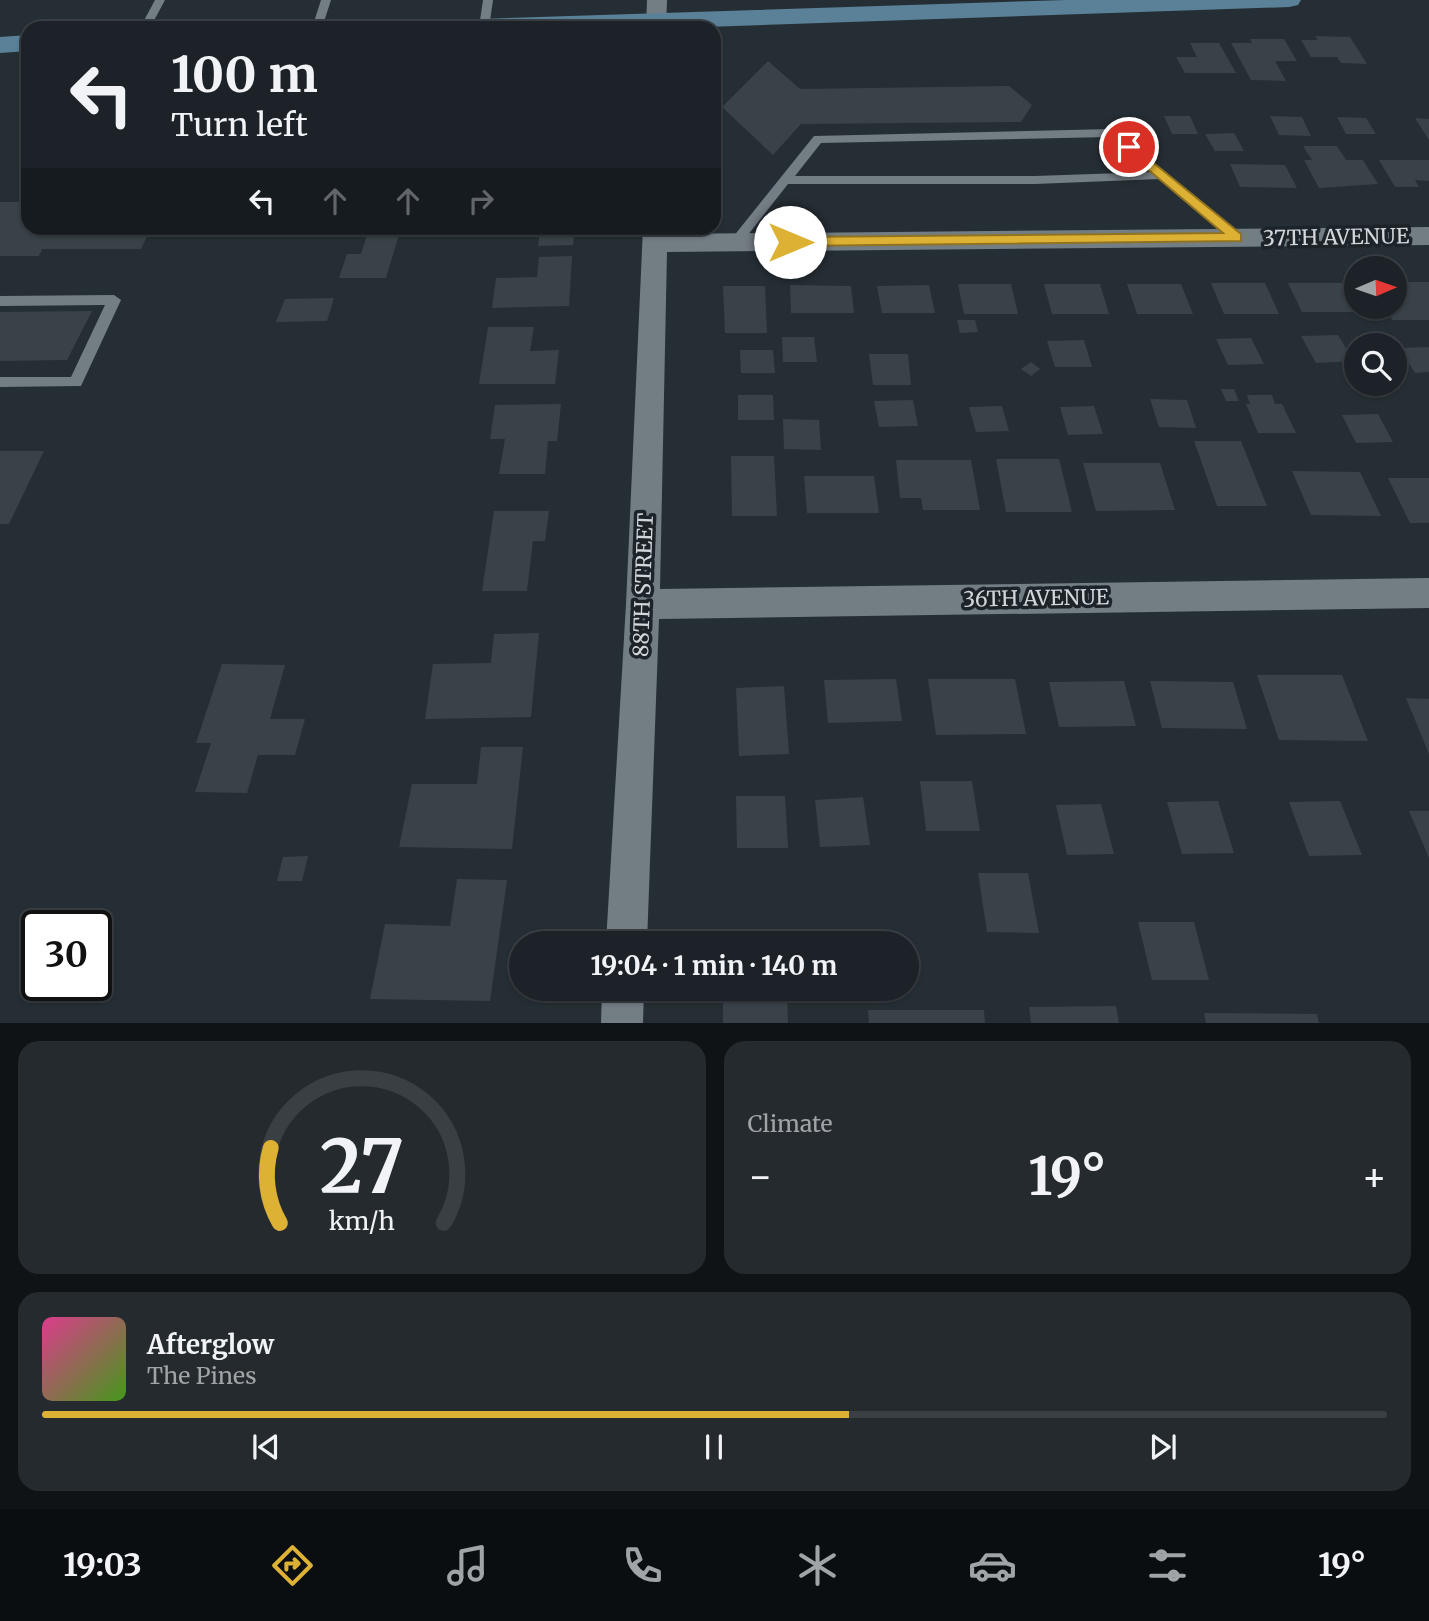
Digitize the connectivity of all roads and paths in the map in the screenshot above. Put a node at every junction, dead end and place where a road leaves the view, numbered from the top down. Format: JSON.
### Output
{"nodes":[{"id":1,"x":160,"y":0,"type":"edge"},
{"id":2,"x":326,"y":0,"type":"edge"},
{"id":3,"x":488,"y":0,"type":"edge"},
{"id":4,"x":1289,"y":0,"type":"edge"},
{"id":5,"x":1215,"y":1,"type":"edge"},
{"id":6,"x":657,"y":16,"type":"edge"},
{"id":7,"x":149,"y":21,"type":"edge"},
{"id":8,"x":319,"y":21,"type":"edge"},
{"id":9,"x":485,"y":21,"type":"edge"},
{"id":10,"x":578,"y":21,"type":"edge"},
{"id":11,"x":0,"y":44,"type":"edge"},
{"id":12,"x":21,"y":44,"type":"edge"},
{"id":13,"x":1163,"y":175,"type":"junction"},
{"id":14,"x":786,"y":180,"type":"junction"},
{"id":15,"x":655,"y":235,"type":"edge"},
{"id":16,"x":1429,"y":236,"type":"edge"},
{"id":17,"x":1237,"y":237,"type":"junction"},
{"id":18,"x":735,"y":242,"type":"junction"},
{"id":19,"x":0,"y":301,"type":"edge"},
{"id":20,"x":0,"y":382,"type":"edge"},
{"id":21,"x":1429,"y":593,"type":"edge"},
{"id":22,"x":643,"y":604,"type":"junction"},
{"id":23,"x":627,"y":931,"type":"edge"},
{"id":24,"x":623,"y":1001,"type":"edge"},
{"id":25,"x":622,"y":1023,"type":"edge"}],
"edges":[{"from":1,"to":7,"type":"lane"},
{"from":2,"to":8,"type":"lane"},
{"from":3,"to":9,"type":"lane"},
{"from":4,"to":5,"type":"main road"},
{"from":5,"to":6,"type":"main road"},
{"from":6,"to":10,"type":"main road"},
{"from":11,"to":12,"type":"main road"},
{"from":13,"to":14,"type":"lane"},
{"from":13,"to":14,"type":"lane"},
{"from":13,"to":17,"type":"lane"},
{"from":14,"to":18,"type":"lane"},
{"from":15,"to":18,"type":"street","name":"37TH AVENUE"},
{"from":15,"to":22,"type":"street","name":"88TH STREET"},
{"from":16,"to":17,"type":"street","name":"37TH AVENUE"},
{"from":17,"to":18,"type":"street","name":"37TH AVENUE"},
{"from":19,"to":20,"type":"lane"},
{"from":21,"to":22,"type":"street","name":"36TH AVENUE"},
{"from":22,"to":23,"type":"street","name":"88TH STREET"},
{"from":24,"to":25,"type":"street"}]}
